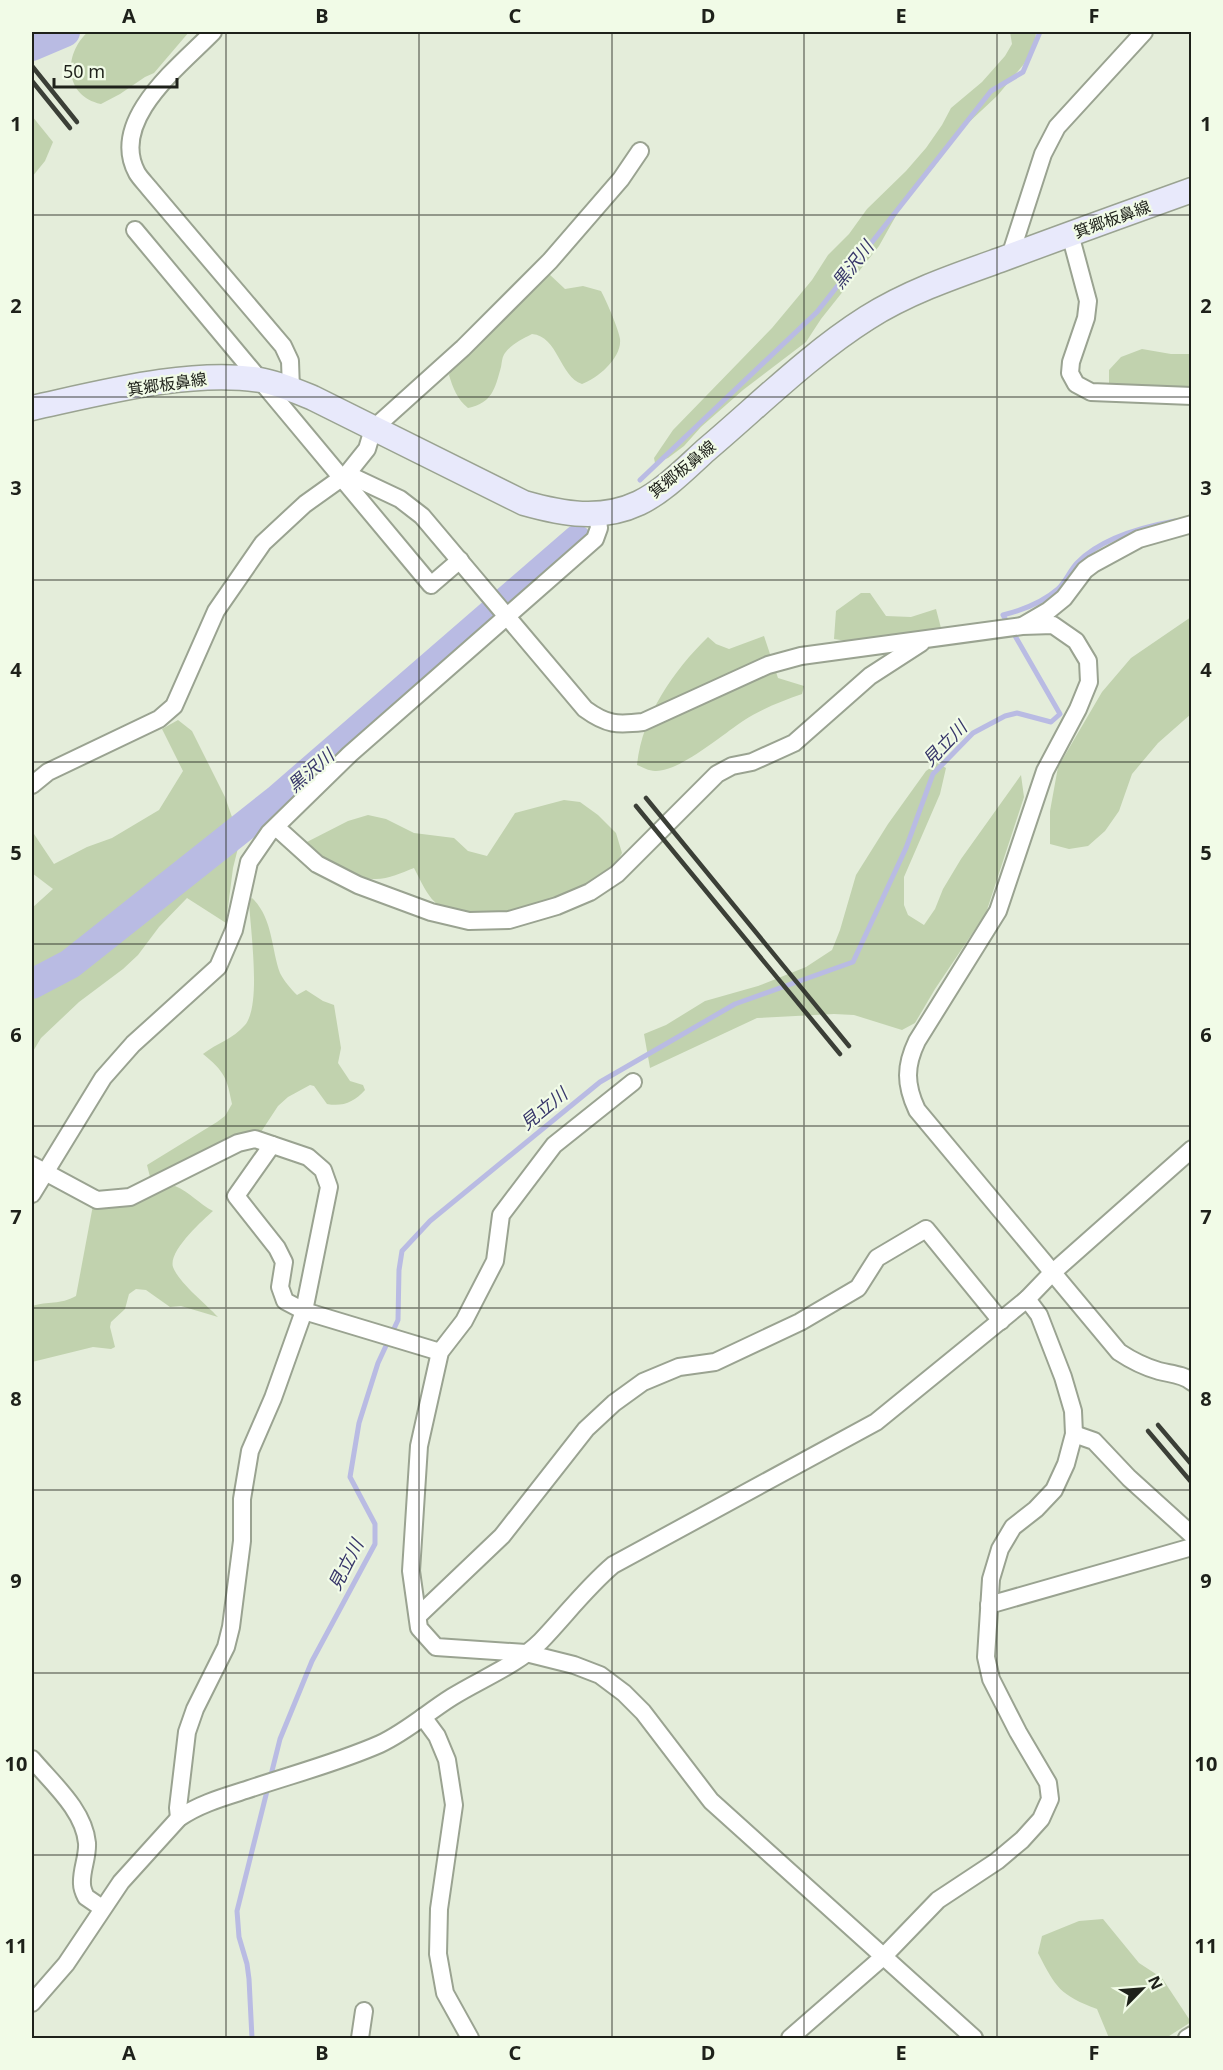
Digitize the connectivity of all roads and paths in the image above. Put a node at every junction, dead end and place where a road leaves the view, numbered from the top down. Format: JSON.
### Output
{"nodes":[{"id":1,"x":213,"y":32,"type":"edge"},
{"id":2,"x":1144,"y":32,"type":"edge"},
{"id":3,"x":640,"y":151,"type":"dead end"},
{"id":4,"x":1191,"y":190,"type":"edge"},
{"id":5,"x":135,"y":230,"type":"dead end"},
{"id":6,"x":1070,"y":234,"type":"junction"},
{"id":7,"x":1010,"y":256,"type":"junction"},
{"id":8,"x":260,"y":380,"type":"junction"},
{"id":9,"x":291,"y":389,"type":"junction"},
{"id":10,"x":1191,"y":396,"type":"edge"},
{"id":11,"x":32,"y":408,"type":"edge"},
{"id":12,"x":373,"y":429,"type":"junction"},
{"id":13,"x":345,"y":476,"type":"junction"},
{"id":14,"x":597,"y":515,"type":"junction"},
{"id":15,"x":1191,"y":524,"type":"edge"},
{"id":16,"x":460,"y":560,"type":"junction"},
{"id":17,"x":508,"y":616,"type":"junction"},
{"id":18,"x":1022,"y":626,"type":"junction"},
{"id":19,"x":928,"y":639,"type":"junction"},
{"id":20,"x":32,"y":785,"type":"edge"},
{"id":21,"x":276,"y":827,"type":"junction"},
{"id":22,"x":633,"y":1082,"type":"dead end"},
{"id":23,"x":272,"y":1145,"type":"junction"},
{"id":24,"x":1191,"y":1149,"type":"edge"},
{"id":25,"x":38,"y":1168,"type":"edge"},
{"id":26,"x":32,"y":1194,"type":"edge"},
{"id":27,"x":1052,"y":1273,"type":"junction"},
{"id":28,"x":1027,"y":1299,"type":"junction"},
{"id":29,"x":304,"y":1311,"type":"junction"},
{"id":30,"x":1001,"y":1321,"type":"junction"},
{"id":31,"x":440,"y":1352,"type":"junction"},
{"id":32,"x":1191,"y":1382,"type":"edge"},
{"id":33,"x":1074,"y":1434,"type":"junction"},
{"id":34,"x":1191,"y":1535,"type":"edge"},
{"id":35,"x":1191,"y":1547,"type":"edge"},
{"id":36,"x":989,"y":1605,"type":"junction"},
{"id":37,"x":418,"y":1616,"type":"junction"},
{"id":38,"x":526,"y":1653,"type":"junction"},
{"id":39,"x":423,"y":1717,"type":"junction"},
{"id":40,"x":32,"y":1759,"type":"edge"},
{"id":41,"x":179,"y":1818,"type":"junction"},
{"id":42,"x":102,"y":1908,"type":"junction"},
{"id":43,"x":883,"y":1957,"type":"junction"},
{"id":44,"x":32,"y":2003,"type":"edge"},
{"id":45,"x":364,"y":2011,"type":"dead end"},
{"id":46,"x":1191,"y":2035,"type":"edge"},
{"id":47,"x":360,"y":2038,"type":"edge"},
{"id":48,"x":470,"y":2038,"type":"edge"},
{"id":49,"x":790,"y":2038,"type":"edge"},
{"id":50,"x":974,"y":2038,"type":"edge"},
{"id":51,"x":1187,"y":2038,"type":"edge"}],
"edges":[{"from":1,"to":9,"type":"street"},
{"from":2,"to":7,"type":"street"},
{"from":3,"to":12,"type":"street"},
{"from":4,"to":6,"type":"main road","name":"箕郷板鼻線"},
{"from":5,"to":8,"type":"street"},
{"from":6,"to":7,"type":"main road","name":"箕郷板鼻線"},
{"from":6,"to":10,"type":"street"},
{"from":7,"to":14,"type":"main road","name":"箕郷板鼻線"},
{"from":8,"to":9,"type":"main road","name":"箕郷板鼻線"},
{"from":8,"to":11,"type":"main road","name":"箕郷板鼻線"},
{"from":8,"to":13,"type":"street"},
{"from":9,"to":12,"type":"main road","name":"箕郷板鼻線"},
{"from":12,"to":13,"type":"street"},
{"from":12,"to":14,"type":"main road","name":"箕郷板鼻線"},
{"from":13,"to":16,"type":"street"},
{"from":13,"to":16,"type":"street"},
{"from":13,"to":20,"type":"street"},
{"from":14,"to":17,"type":"street"},
{"from":15,"to":18,"type":"street"},
{"from":16,"to":17,"type":"street"},
{"from":17,"to":19,"type":"street"},
{"from":17,"to":21,"type":"street"},
{"from":18,"to":19,"type":"street"},
{"from":18,"to":27,"type":"street"},
{"from":19,"to":21,"type":"street"},
{"from":21,"to":25,"type":"street"},
{"from":22,"to":31,"type":"street"},
{"from":23,"to":25,"type":"street"},
{"from":23,"to":29,"type":"street"},
{"from":23,"to":29,"type":"street"},
{"from":24,"to":27,"type":"street"},
{"from":25,"to":26,"type":"street"},
{"from":27,"to":28,"type":"street"},
{"from":27,"to":32,"type":"street"},
{"from":28,"to":30,"type":"street"},
{"from":28,"to":33,"type":"street"},
{"from":29,"to":31,"type":"street"},
{"from":29,"to":41,"type":"street"},
{"from":30,"to":37,"type":"street"},
{"from":30,"to":38,"type":"street"},
{"from":31,"to":37,"type":"street"},
{"from":33,"to":34,"type":"street"},
{"from":33,"to":36,"type":"street"},
{"from":35,"to":36,"type":"street"},
{"from":36,"to":43,"type":"street"},
{"from":37,"to":38,"type":"street"},
{"from":38,"to":39,"type":"street"},
{"from":38,"to":43,"type":"street"},
{"from":39,"to":41,"type":"street"},
{"from":39,"to":48,"type":"street"},
{"from":40,"to":42,"type":"street"},
{"from":41,"to":42,"type":"street"},
{"from":42,"to":44,"type":"street"},
{"from":43,"to":49,"type":"street"},
{"from":43,"to":50,"type":"street"},
{"from":45,"to":47,"type":"street"},
{"from":46,"to":51,"type":"street"}]}
